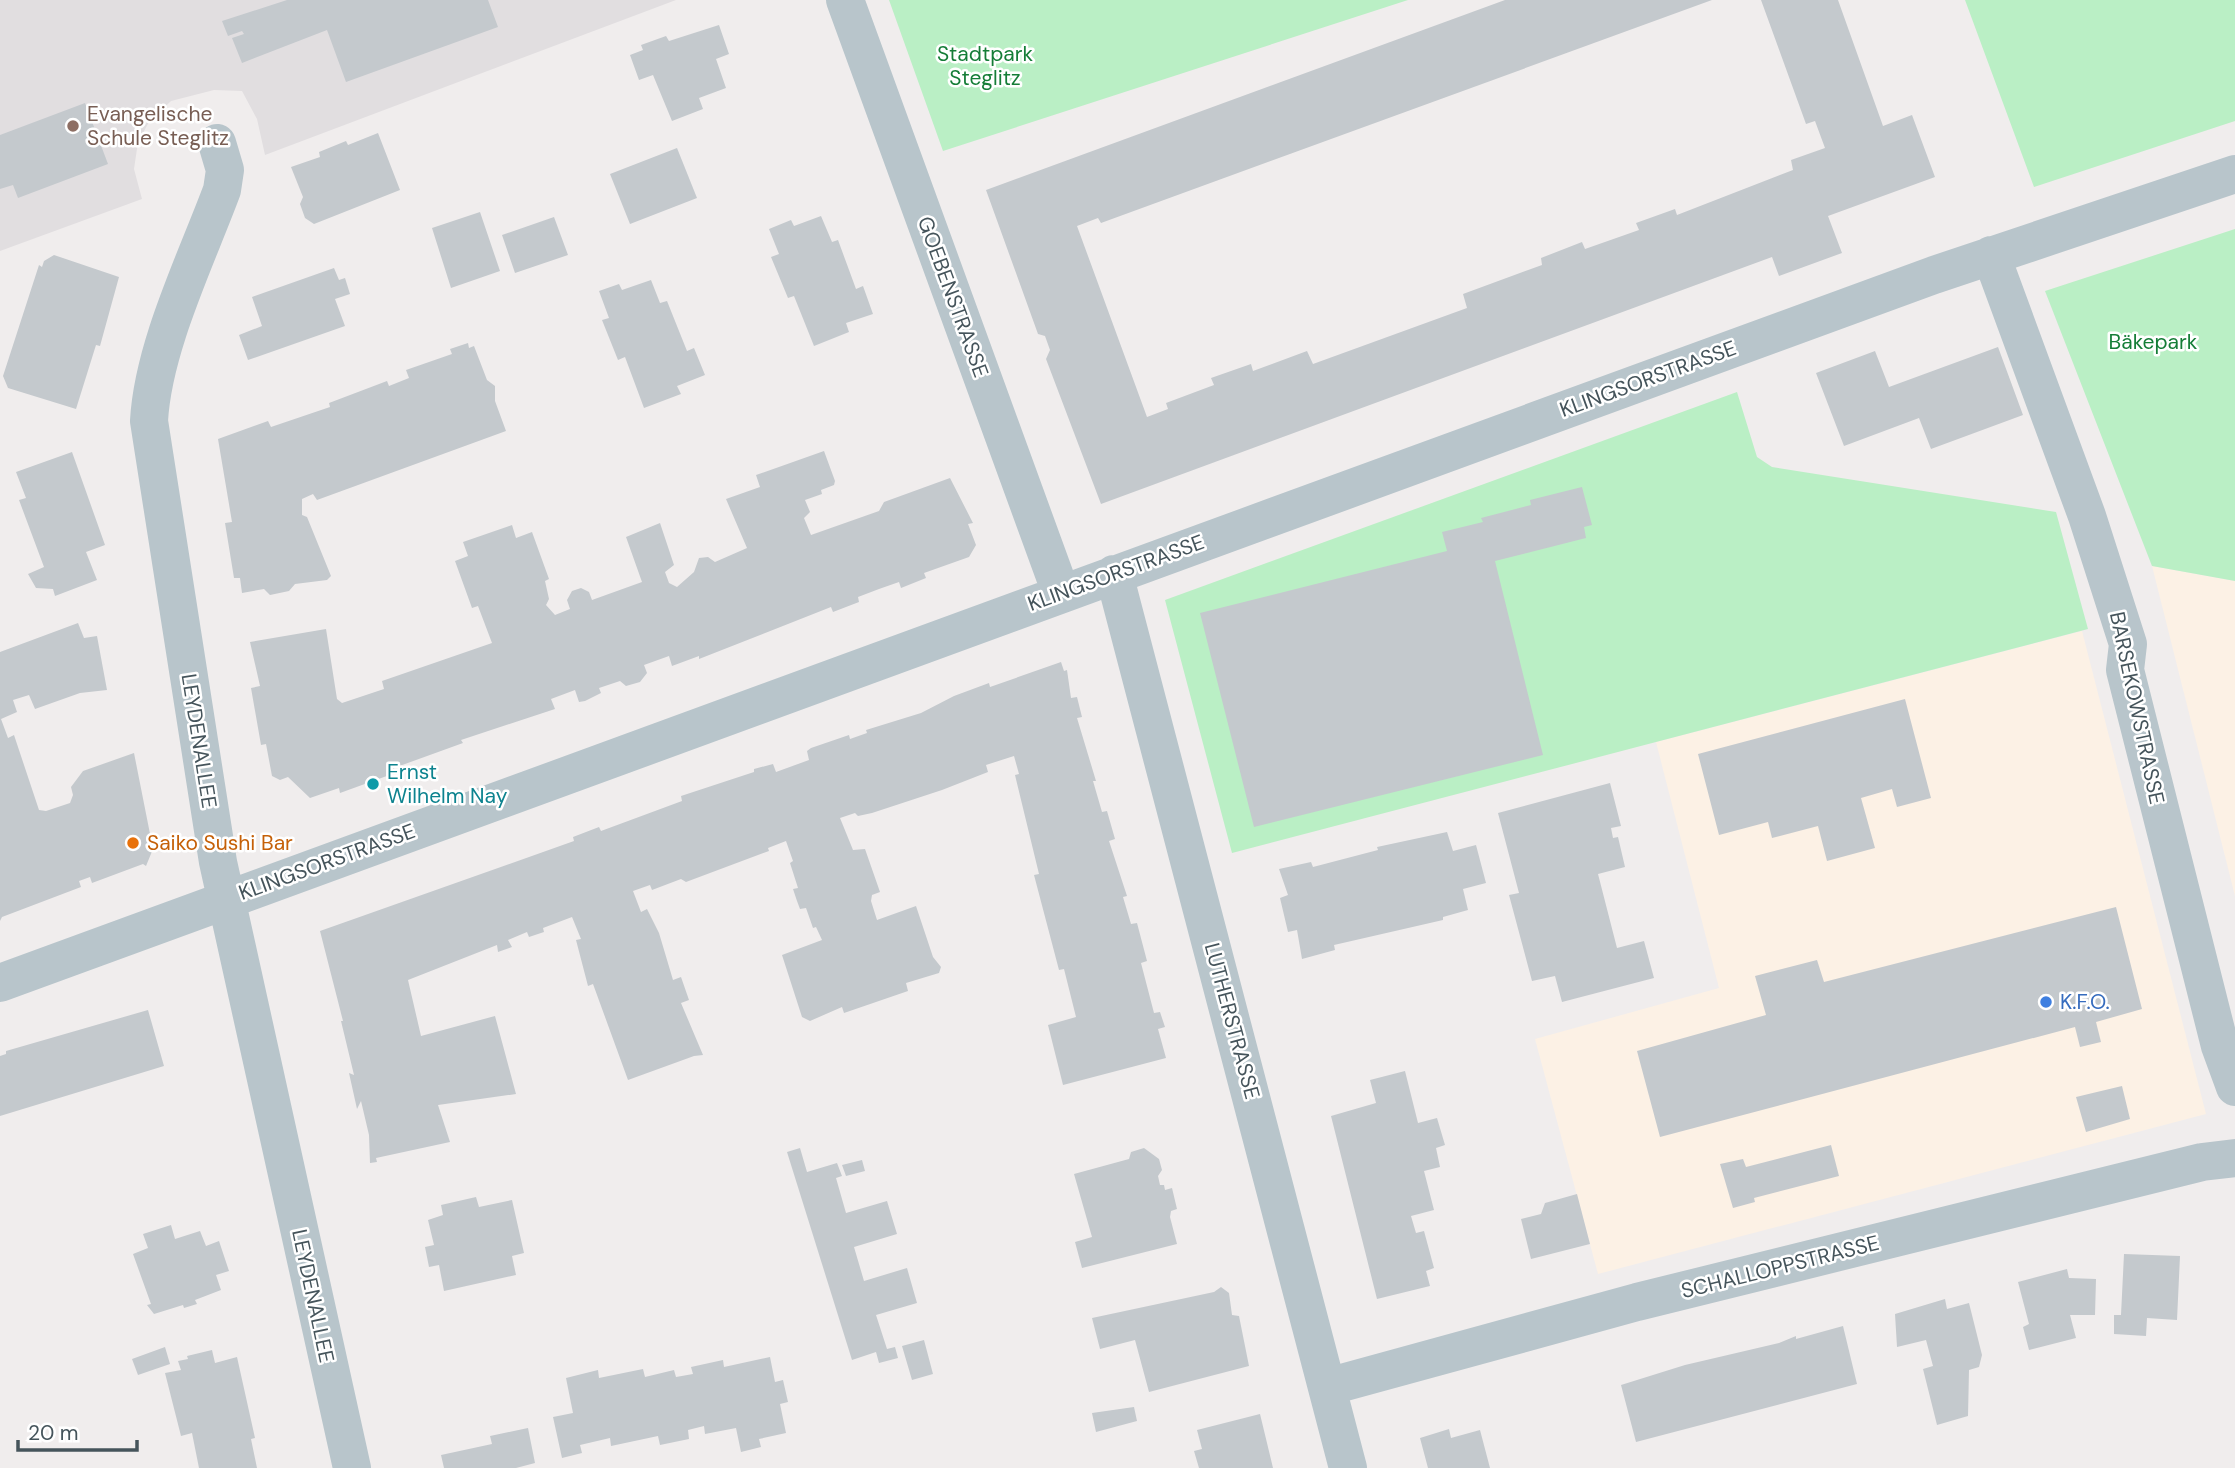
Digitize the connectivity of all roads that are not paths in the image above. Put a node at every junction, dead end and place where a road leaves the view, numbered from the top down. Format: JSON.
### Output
{"nodes":[{"id":1,"x":845,"y":0,"type":"edge"},
{"id":2,"x":217,"y":143,"type":"dead end"},
{"id":3,"x":2235,"y":174,"type":"edge"},
{"id":4,"x":1991,"y":256,"type":"junction"},
{"id":5,"x":1115,"y":574,"type":"junction"},
{"id":6,"x":1061,"y":593,"type":"junction"},
{"id":7,"x":226,"y":900,"type":"junction"},
{"id":8,"x":0,"y":984,"type":"edge"},
{"id":9,"x":2235,"y":1087,"type":"edge"},
{"id":10,"x":2235,"y":1158,"type":"edge"},
{"id":11,"x":1327,"y":1387,"type":"junction"},
{"id":12,"x":352,"y":1468,"type":"edge"},
{"id":13,"x":1348,"y":1468,"type":"edge"}],
"edges":[{"from":1,"to":6,"type":"street","name":"GOEBENSTRASSE"},
{"from":2,"to":7,"type":"street","name":"LEYDENALLEE"},
{"from":3,"to":4,"type":"street","name":"KLINGSORSTRASSE"},
{"from":4,"to":5,"type":"street","name":"KLINGSORSTRASSE"},
{"from":4,"to":9,"type":"street","name":"BARSEKOWSTRASSE"},
{"from":5,"to":6,"type":"street","name":"KLINGSORSTRASSE"},
{"from":5,"to":11,"type":"street","name":"LUTHERSTRASSE"},
{"from":6,"to":7,"type":"street","name":"KLINGSORSTRASSE"},
{"from":7,"to":8,"type":"street","name":"KLINGSORSTRASSE"},
{"from":7,"to":12,"type":"street","name":"LEYDENALLEE"},
{"from":10,"to":11,"type":"street","name":"SCHALLOPPSTRASSE"},
{"from":11,"to":13,"type":"street","name":"LUTHERSTRASSE"}]}
